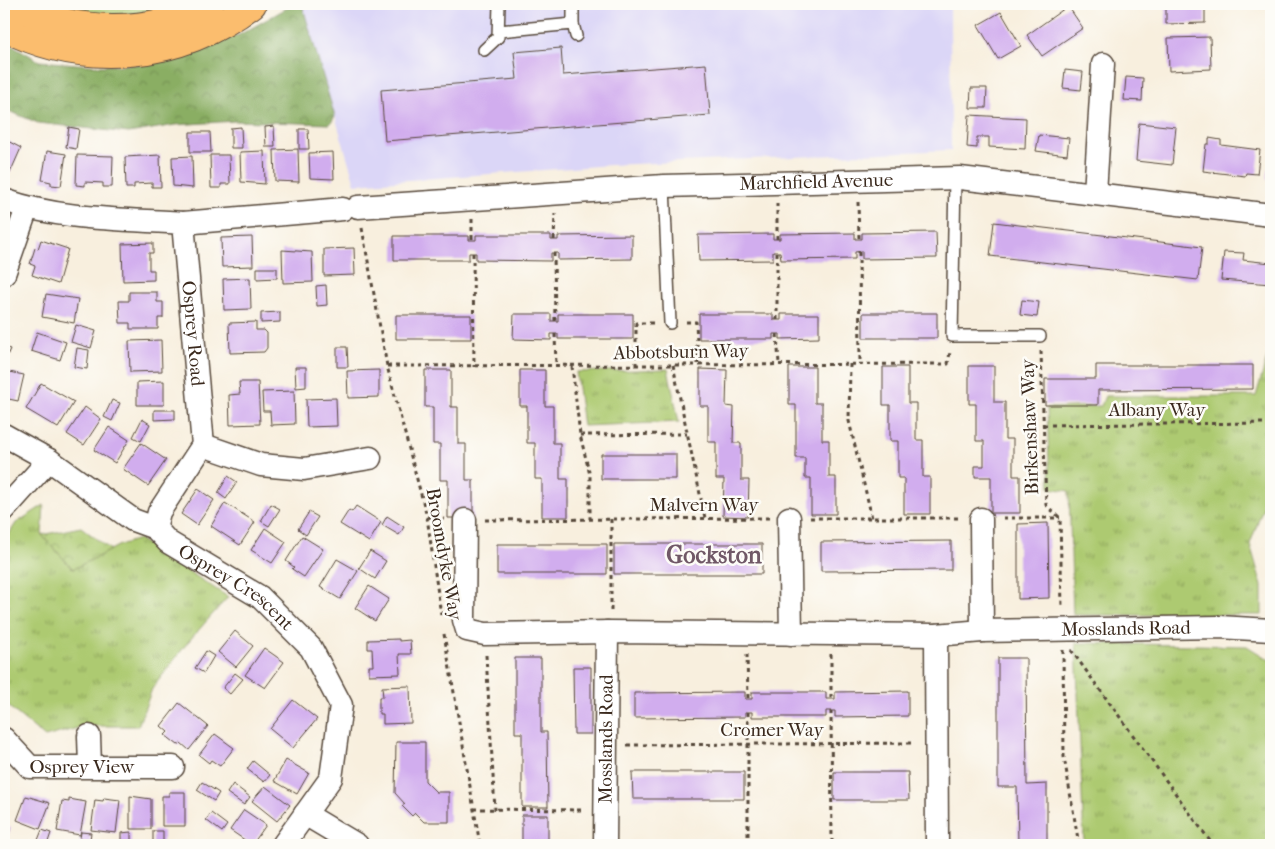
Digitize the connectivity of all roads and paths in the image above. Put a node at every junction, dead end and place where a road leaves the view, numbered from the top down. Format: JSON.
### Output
{"nodes":[{"id":1,"x":15,"y":4,"type":"edge"},
{"id":2,"x":209,"y":4,"type":"edge"},
{"id":3,"x":252,"y":4,"type":"edge"},
{"id":4,"x":499,"y":4,"type":"edge"},
{"id":5,"x":573,"y":4,"type":"edge"},
{"id":6,"x":4,"y":27,"type":"edge"},
{"id":7,"x":499,"y":31,"type":"junction"},
{"id":8,"x":484,"y":50,"type":"dead end"},
{"id":9,"x":1103,"y":64,"type":"dead end"},
{"id":10,"x":955,"y":178,"type":"junction"},
{"id":11,"x":858,"y":182,"type":"junction"},
{"id":12,"x":778,"y":184,"type":"junction"},
{"id":13,"x":664,"y":186,"type":"junction"},
{"id":14,"x":1094,"y":193,"type":"junction"},
{"id":15,"x":4,"y":200,"type":"edge"},
{"id":16,"x":27,"y":208,"type":"junction"},
{"id":17,"x":354,"y":212,"type":"junction"},
{"id":18,"x":1271,"y":215,"type":"edge"},
{"id":19,"x":183,"y":223,"type":"junction"},
{"id":20,"x":777,"y":239,"type":"dead end"},
{"id":21,"x":859,"y":239,"type":"dead end"},
{"id":22,"x":777,"y":252,"type":"dead end"},
{"id":23,"x":859,"y":252,"type":"dead end"},
{"id":24,"x":473,"y":253,"type":"dead end"},
{"id":25,"x":554,"y":253,"type":"dead end"},
{"id":26,"x":4,"y":274,"type":"edge"},
{"id":27,"x":777,"y":320,"type":"dead end"},
{"id":28,"x":555,"y":321,"type":"dead end"},
{"id":29,"x":670,"y":323,"type":"dead end"},
{"id":30,"x":555,"y":334,"type":"dead end"},
{"id":31,"x":778,"y":334,"type":"dead end"},
{"id":32,"x":952,"y":336,"type":"junction"},
{"id":33,"x":1040,"y":336,"type":"joint"},
{"id":34,"x":779,"y":364,"type":"junction"},
{"id":35,"x":850,"y":364,"type":"junction"},
{"id":36,"x":860,"y":364,"type":"junction"},
{"id":37,"x":673,"y":365,"type":"junction"},
{"id":38,"x":387,"y":366,"type":"junction"},
{"id":39,"x":556,"y":366,"type":"junction"},
{"id":40,"x":572,"y":366,"type":"junction"},
{"id":41,"x":474,"y":367,"type":"junction"},
{"id":42,"x":1271,"y":423,"type":"edge"},
{"id":43,"x":1043,"y":425,"type":"junction"},
{"id":44,"x":687,"y":434,"type":"junction"},
{"id":45,"x":4,"y":435,"type":"edge"},
{"id":46,"x":580,"y":435,"type":"junction"},
{"id":47,"x":203,"y":444,"type":"junction"},
{"id":48,"x":370,"y":458,"type":"dead end"},
{"id":49,"x":49,"y":460,"type":"junction"},
{"id":50,"x":4,"y":510,"type":"edge"},
{"id":51,"x":427,"y":517,"type":"junction"},
{"id":52,"x":705,"y":518,"type":"junction"},
{"id":53,"x":789,"y":518,"type":"junction"},
{"id":54,"x":872,"y":518,"type":"junction"},
{"id":55,"x":1060,"y":518,"type":"junction"},
{"id":56,"x":590,"y":519,"type":"junction"},
{"id":57,"x":611,"y":519,"type":"junction"},
{"id":58,"x":981,"y":519,"type":"junction"},
{"id":59,"x":465,"y":520,"type":"junction"},
{"id":60,"x":155,"y":528,"type":"junction"},
{"id":61,"x":441,"y":618,"type":"dead end"},
{"id":62,"x":442,"y":627,"type":"dead end"},
{"id":63,"x":1270,"y":629,"type":"edge"},
{"id":64,"x":982,"y":631,"type":"junction"},
{"id":65,"x":609,"y":632,"type":"junction"},
{"id":66,"x":747,"y":633,"type":"junction"},
{"id":67,"x":485,"y":634,"type":"junction"},
{"id":68,"x":791,"y":634,"type":"junction"},
{"id":69,"x":830,"y":634,"type":"junction"},
{"id":70,"x":1062,"y":634,"type":"junction"},
{"id":71,"x":936,"y":635,"type":"junction"},
{"id":72,"x":748,"y":699,"type":"dead end"},
{"id":73,"x":831,"y":699,"type":"dead end"},
{"id":74,"x":831,"y":711,"type":"dead end"},
{"id":75,"x":748,"y":712,"type":"dead end"},
{"id":76,"x":89,"y":736,"type":"dead end"},
{"id":77,"x":4,"y":740,"type":"edge"},
{"id":78,"x":938,"y":743,"type":"junction"},
{"id":79,"x":748,"y":744,"type":"junction"},
{"id":80,"x":831,"y":744,"type":"junction"},
{"id":81,"x":606,"y":745,"type":"junction"},
{"id":82,"x":90,"y":766,"type":"junction"},
{"id":83,"x":173,"y":767,"type":"dead end"},
{"id":84,"x":473,"y":809,"type":"junction"},
{"id":85,"x":495,"y":810,"type":"junction"},
{"id":86,"x":605,"y":810,"type":"junction"},
{"id":87,"x":305,"y":814,"type":"junction"},
{"id":88,"x":283,"y":845,"type":"edge"},
{"id":89,"x":357,"y":845,"type":"edge"},
{"id":90,"x":480,"y":845,"type":"edge"},
{"id":91,"x":605,"y":845,"type":"edge"},
{"id":92,"x":748,"y":845,"type":"edge"},
{"id":93,"x":832,"y":845,"type":"edge"},
{"id":94,"x":937,"y":845,"type":"edge"},
{"id":95,"x":1079,"y":845,"type":"edge"},
{"id":96,"x":1213,"y":845,"type":"edge"}],
"edges":[{"from":1,"to":2,"type":"highway"},
{"from":3,"to":6,"type":"highway"},
{"from":4,"to":7,"type":"lane"},
{"from":5,"to":7,"type":"lane"},
{"from":7,"to":8,"type":"lane"},
{"from":9,"to":14,"type":"street"},
{"from":10,"to":11,"type":"street","name":"Marchfield Avenue"},
{"from":10,"to":14,"type":"street","name":"Marchfield Avenue"},
{"from":10,"to":32,"type":"lane"},
{"from":11,"to":12,"type":"street","name":"Marchfield Avenue"},
{"from":11,"to":21,"type":"path"},
{"from":12,"to":13,"type":"street","name":"Marchfield Avenue"},
{"from":12,"to":20,"type":"path"},
{"from":13,"to":17,"type":"street","name":"Marchfield Avenue"},
{"from":13,"to":29,"type":"lane"},
{"from":14,"to":18,"type":"street","name":"Marchfield Avenue"},
{"from":15,"to":16,"type":"street"},
{"from":16,"to":19,"type":"street"},
{"from":16,"to":26,"type":"street"},
{"from":17,"to":19,"type":"street"},
{"from":17,"to":38,"type":"path","name":"Broomdyke Way"},
{"from":19,"to":47,"type":"street","name":"Osprey Road"},
{"from":22,"to":27,"type":"path"},
{"from":23,"to":36,"type":"path"},
{"from":24,"to":41,"type":"path"},
{"from":25,"to":28,"type":"path"},
{"from":30,"to":39,"type":"path"},
{"from":31,"to":34,"type":"path"},
{"from":32,"to":33,"type":"lane"},
{"from":32,"to":36,"type":"path","name":"Abbotsburn Way"},
{"from":33,"to":43,"type":"path","name":"Birkenshaw Way"},
{"from":34,"to":35,"type":"path","name":"Abbotsburn Way"},
{"from":34,"to":37,"type":"path","name":"Abbotsburn Way"},
{"from":35,"to":36,"type":"path","name":"Abbotsburn Way"},
{"from":35,"to":54,"type":"path"},
{"from":37,"to":40,"type":"path","name":"Abbotsburn Way"},
{"from":37,"to":44,"type":"path"},
{"from":38,"to":41,"type":"path","name":"Abbotsburn Way"},
{"from":38,"to":51,"type":"path","name":"Broomdyke Way"},
{"from":39,"to":40,"type":"path","name":"Abbotsburn Way"},
{"from":39,"to":41,"type":"path","name":"Abbotsburn Way"},
{"from":40,"to":46,"type":"path"},
{"from":42,"to":43,"type":"path","name":"Albany Way"},
{"from":43,"to":55,"type":"path","name":"Birkenshaw Way"},
{"from":44,"to":46,"type":"path"},
{"from":44,"to":52,"type":"path"},
{"from":45,"to":49,"type":"street","name":"Osprey Crescent"},
{"from":46,"to":56,"type":"path"},
{"from":47,"to":48,"type":"street"},
{"from":47,"to":60,"type":"street"},
{"from":49,"to":50,"type":"street"},
{"from":49,"to":60,"type":"street","name":"Osprey Crescent"},
{"from":51,"to":59,"type":"path","name":"Malvern Way"},
{"from":51,"to":61,"type":"path","name":"Broomdyke Way"},
{"from":52,"to":53,"type":"path","name":"Malvern Way"},
{"from":52,"to":57,"type":"path","name":"Malvern Way"},
{"from":53,"to":54,"type":"path","name":"Malvern Way"},
{"from":53,"to":68,"type":"street"},
{"from":54,"to":58,"type":"path","name":"Malvern Way"},
{"from":55,"to":58,"type":"path","name":"Malvern Way"},
{"from":55,"to":70,"type":"path"},
{"from":56,"to":57,"type":"path","name":"Malvern Way"},
{"from":56,"to":59,"type":"path","name":"Malvern Way"},
{"from":57,"to":65,"type":"path"},
{"from":58,"to":64,"type":"street"},
{"from":59,"to":67,"type":"street","name":"Mosslands Road"},
{"from":60,"to":87,"type":"street","name":"Osprey Crescent"},
{"from":62,"to":84,"type":"path","name":"Broomdyke Way"},
{"from":63,"to":70,"type":"street","name":"Mosslands Road"},
{"from":64,"to":70,"type":"street","name":"Mosslands Road"},
{"from":64,"to":71,"type":"street","name":"Mosslands Road"},
{"from":65,"to":66,"type":"street","name":"Mosslands Road"},
{"from":65,"to":67,"type":"street","name":"Mosslands Road"},
{"from":65,"to":81,"type":"street","name":"Mosslands Road"},
{"from":66,"to":68,"type":"street","name":"Mosslands Road"},
{"from":66,"to":72,"type":"path"},
{"from":67,"to":85,"type":"path"},
{"from":68,"to":69,"type":"street","name":"Mosslands Road"},
{"from":69,"to":71,"type":"street","name":"Mosslands Road"},
{"from":69,"to":73,"type":"path"},
{"from":70,"to":95,"type":"path"},
{"from":70,"to":96,"type":"path"},
{"from":71,"to":78,"type":"street"},
{"from":74,"to":80,"type":"path"},
{"from":75,"to":79,"type":"path"},
{"from":76,"to":82,"type":"street"},
{"from":77,"to":82,"type":"street","name":"Osprey View"},
{"from":78,"to":80,"type":"path","name":"Cromer Way"},
{"from":78,"to":94,"type":"street"},
{"from":79,"to":80,"type":"path","name":"Cromer Way"},
{"from":79,"to":81,"type":"path","name":"Cromer Way"},
{"from":79,"to":92,"type":"path"},
{"from":80,"to":93,"type":"path"},
{"from":81,"to":86,"type":"street","name":"Mosslands Road"},
{"from":82,"to":83,"type":"street","name":"Osprey View"},
{"from":84,"to":85,"type":"path"},
{"from":84,"to":90,"type":"path","name":"Broomdyke Way"},
{"from":85,"to":86,"type":"path"},
{"from":86,"to":91,"type":"street","name":"Mosslands Road"},
{"from":87,"to":88,"type":"street","name":"Osprey Crescent"},
{"from":87,"to":89,"type":"street"}]}
